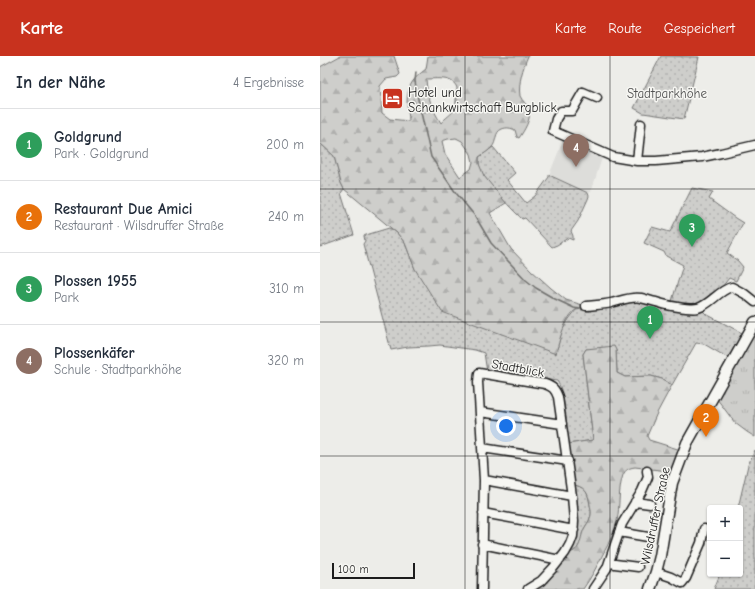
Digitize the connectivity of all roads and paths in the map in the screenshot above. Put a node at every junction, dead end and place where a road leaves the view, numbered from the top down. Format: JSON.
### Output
{"nodes":[{"id":1,"x":597,"y":98,"type":"dead end"},
{"id":2,"x":641,"y":124,"type":"dead end"},
{"id":3,"x":755,"y":144,"type":"edge"},
{"id":4,"x":637,"y":161,"type":"junction"},
{"id":5,"x":755,"y":302,"type":"edge"},
{"id":6,"x":586,"y":306,"type":"dead end"},
{"id":7,"x":755,"y":322,"type":"edge"},
{"id":8,"x":480,"y":412,"type":"junction"},
{"id":9,"x":562,"y":424,"type":"junction"},
{"id":10,"x":482,"y":448,"type":"junction"},
{"id":11,"x":568,"y":461,"type":"junction"},
{"id":12,"x":647,"y":472,"type":"dead end"},
{"id":13,"x":484,"y":480,"type":"junction"},
{"id":14,"x":572,"y":496,"type":"junction"},
{"id":15,"x":635,"y":502,"type":"junction"},
{"id":16,"x":650,"y":504,"type":"dead end"},
{"id":17,"x":483,"y":513,"type":"junction"},
{"id":18,"x":704,"y":529,"type":"dead end"},
{"id":19,"x":574,"y":530,"type":"junction"},
{"id":20,"x":619,"y":532,"type":"junction"},
{"id":21,"x":648,"y":536,"type":"dead end"},
{"id":22,"x":482,"y":544,"type":"junction"},
{"id":23,"x":560,"y":560,"type":"junction"},
{"id":24,"x":609,"y":562,"type":"junction"},
{"id":25,"x":638,"y":567,"type":"dead end"},
{"id":26,"x":656,"y":572,"type":"junction"},
{"id":27,"x":685,"y":586,"type":"edge"},
{"id":28,"x":482,"y":589,"type":"edge"},
{"id":29,"x":528,"y":589,"type":"edge"},
{"id":30,"x":593,"y":589,"type":"edge"},
{"id":31,"x":650,"y":589,"type":"edge"}],
"edges":[{"from":1,"to":4,"type":"street"},
{"from":2,"to":4,"type":"street"},
{"from":3,"to":4,"type":"street"},
{"from":5,"to":6,"type":"street"},
{"from":7,"to":26,"type":"main road","name":"Wilsdruffer Straße"},
{"from":8,"to":9,"type":"street"},
{"from":8,"to":9,"type":"street","name":"Stadtblick"},
{"from":8,"to":10,"type":"street","name":"Stadtblick"},
{"from":9,"to":11,"type":"street","name":"Stadtblick"},
{"from":10,"to":11,"type":"street"},
{"from":10,"to":13,"type":"street","name":"Stadtblick"},
{"from":11,"to":14,"type":"street","name":"Stadtblick"},
{"from":12,"to":15,"type":"street"},
{"from":13,"to":14,"type":"street"},
{"from":13,"to":17,"type":"street","name":"Stadtblick"},
{"from":14,"to":19,"type":"street","name":"Stadtblick"},
{"from":15,"to":16,"type":"street"},
{"from":15,"to":20,"type":"street"},
{"from":17,"to":19,"type":"street"},
{"from":17,"to":22,"type":"street","name":"Stadtblick"},
{"from":18,"to":27,"type":"street"},
{"from":19,"to":23,"type":"street","name":"Stadtblick"},
{"from":20,"to":21,"type":"street"},
{"from":20,"to":24,"type":"street"},
{"from":22,"to":23,"type":"street"},
{"from":22,"to":28,"type":"street","name":"Stadtblick"},
{"from":23,"to":29,"type":"street","name":"Stadtblick"},
{"from":24,"to":25,"type":"street"},
{"from":24,"to":30,"type":"street"},
{"from":26,"to":27,"type":"street"},
{"from":26,"to":31,"type":"main road","name":"Wilsdruffer Straße"}]}
